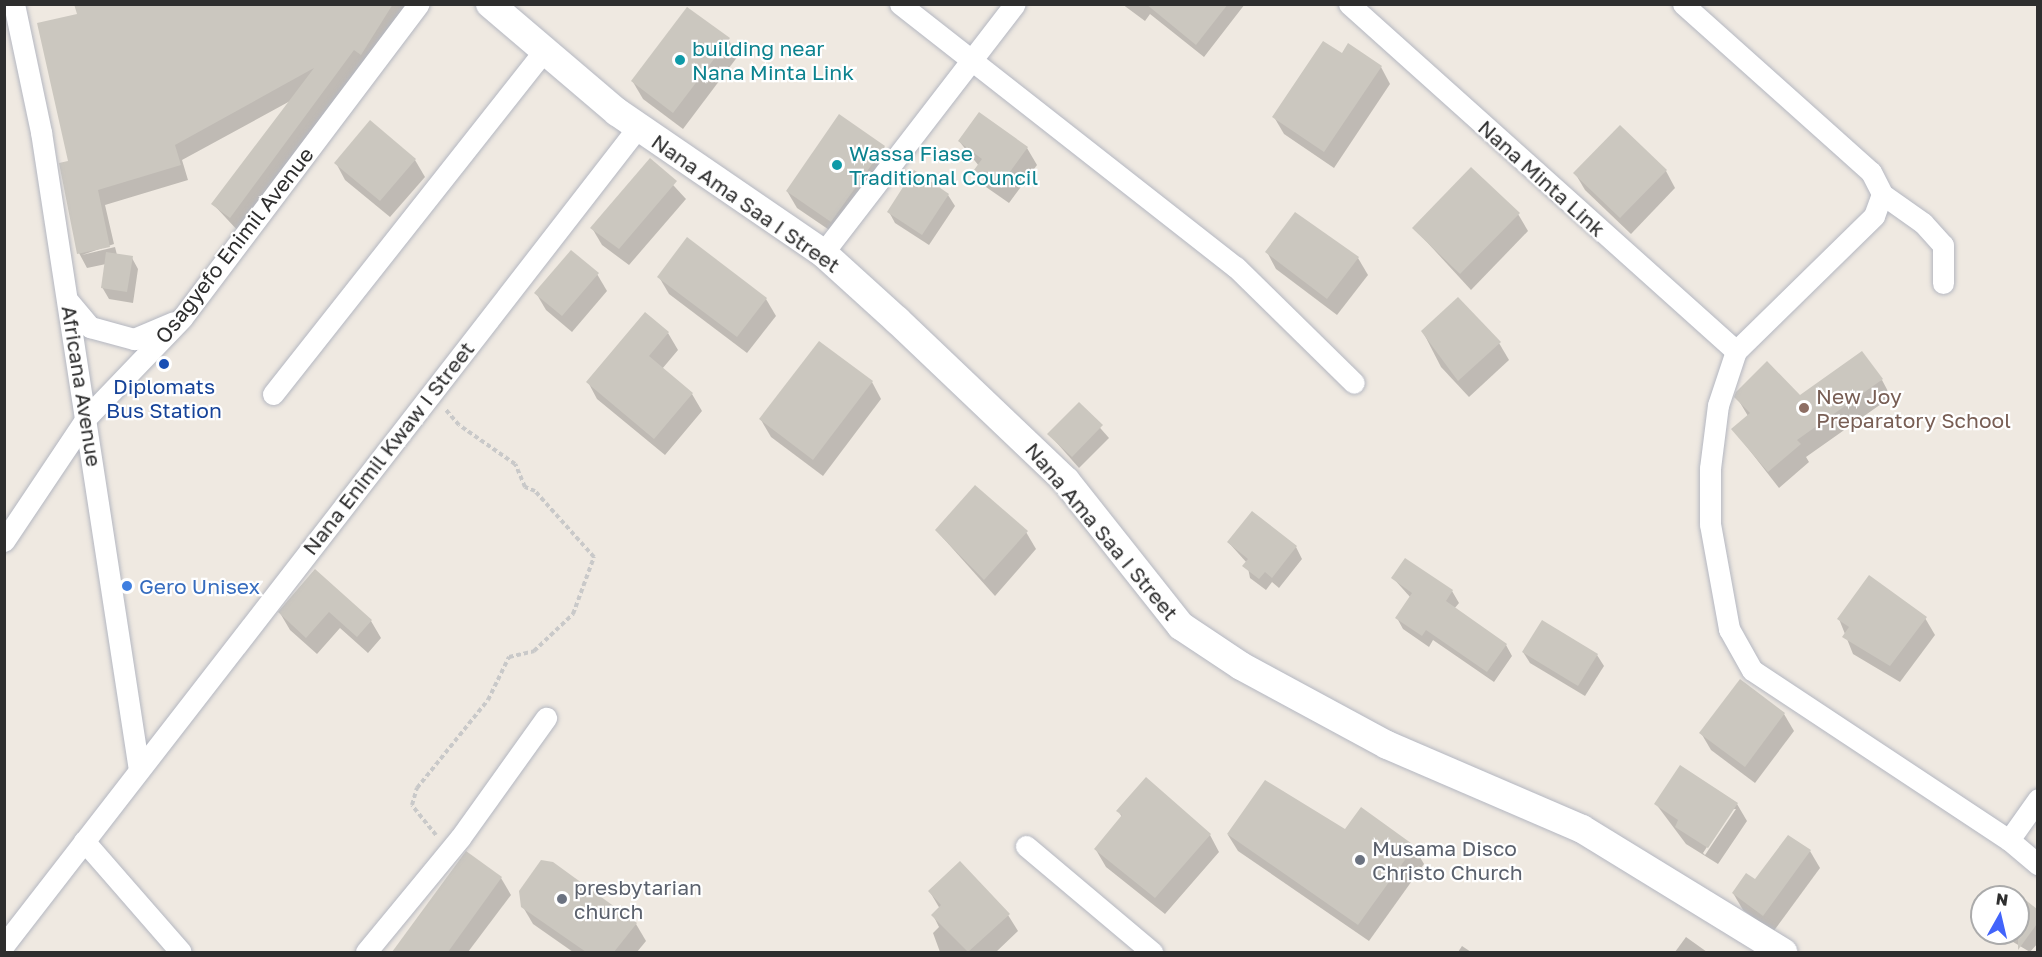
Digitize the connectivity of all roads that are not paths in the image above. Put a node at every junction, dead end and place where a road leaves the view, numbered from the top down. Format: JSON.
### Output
{"nodes":[{"id":1,"x":14,"y":4,"type":"edge"},
{"id":2,"x":419,"y":4,"type":"edge"},
{"id":3,"x":490,"y":4,"type":"edge"},
{"id":4,"x":900,"y":4,"type":"edge"},
{"id":5,"x":1015,"y":4,"type":"edge"},
{"id":6,"x":1348,"y":4,"type":"edge"},
{"id":7,"x":1683,"y":4,"type":"edge"},
{"id":8,"x":544,"y":51,"type":"junction"},
{"id":9,"x":971,"y":58,"type":"junction"},
{"id":10,"x":638,"y":127,"type":"junction"},
{"id":11,"x":1882,"y":194,"type":"junction"},
{"id":12,"x":823,"y":254,"type":"junction"},
{"id":13,"x":1943,"y":283,"type":"dead end"},
{"id":14,"x":69,"y":302,"type":"junction"},
{"id":15,"x":182,"y":318,"type":"junction"},
{"id":16,"x":1736,"y":351,"type":"junction"},
{"id":17,"x":1354,"y":383,"type":"dead end"},
{"id":18,"x":273,"y":394,"type":"dead end"},
{"id":19,"x":87,"y":417,"type":"junction"},
{"id":20,"x":4,"y":541,"type":"edge"},
{"id":21,"x":546,"y":718,"type":"dead end"},
{"id":22,"x":139,"y":770,"type":"junction"},
{"id":23,"x":2037,"y":800,"type":"edge"},
{"id":24,"x":2009,"y":840,"type":"junction"},
{"id":25,"x":84,"y":841,"type":"junction"},
{"id":26,"x":1026,"y":846,"type":"dead end"},
{"id":27,"x":2037,"y":864,"type":"edge"},
{"id":28,"x":4,"y":945,"type":"edge"},
{"id":29,"x":181,"y":952,"type":"edge"},
{"id":30,"x":366,"y":952,"type":"edge"},
{"id":31,"x":1152,"y":952,"type":"edge"},
{"id":32,"x":1783,"y":952,"type":"edge"}],
"edges":[{"from":1,"to":14,"type":"street","name":"Africana Avenue"},
{"from":2,"to":15,"type":"street","name":"Osagyefo Enimil Avenue"},
{"from":3,"to":8,"type":"street","name":"Nana Ama Saa I Street"},
{"from":4,"to":9,"type":"street"},
{"from":5,"to":9,"type":"street"},
{"from":6,"to":16,"type":"street","name":"Nana Minta Link"},
{"from":7,"to":11,"type":"street"},
{"from":8,"to":10,"type":"street","name":"Nana Ama Saa I Street"},
{"from":8,"to":18,"type":"street"},
{"from":9,"to":12,"type":"street"},
{"from":9,"to":17,"type":"street"},
{"from":10,"to":12,"type":"street","name":"Nana Ama Saa I Street"},
{"from":10,"to":22,"type":"street","name":"Nana Enimil Kwaw I Street"},
{"from":11,"to":13,"type":"street"},
{"from":11,"to":16,"type":"street"},
{"from":12,"to":32,"type":"street","name":"Nana Ama Saa I Street"},
{"from":14,"to":15,"type":"street"},
{"from":14,"to":19,"type":"street","name":"Africana Avenue"},
{"from":15,"to":19,"type":"street","name":"Osagyefo Enimil Avenue"},
{"from":16,"to":24,"type":"street"},
{"from":19,"to":20,"type":"street","name":"Osagyefo Enimil Avenue"},
{"from":19,"to":22,"type":"street","name":"Africana Avenue"},
{"from":21,"to":30,"type":"street"},
{"from":22,"to":25,"type":"street","name":"Nana Enimil Kwaw I Street"},
{"from":23,"to":24,"type":"street"},
{"from":24,"to":27,"type":"street"},
{"from":25,"to":28,"type":"street","name":"Nana Enimil Kwaw I Street"},
{"from":25,"to":29,"type":"street"},
{"from":26,"to":31,"type":"street"}]}
